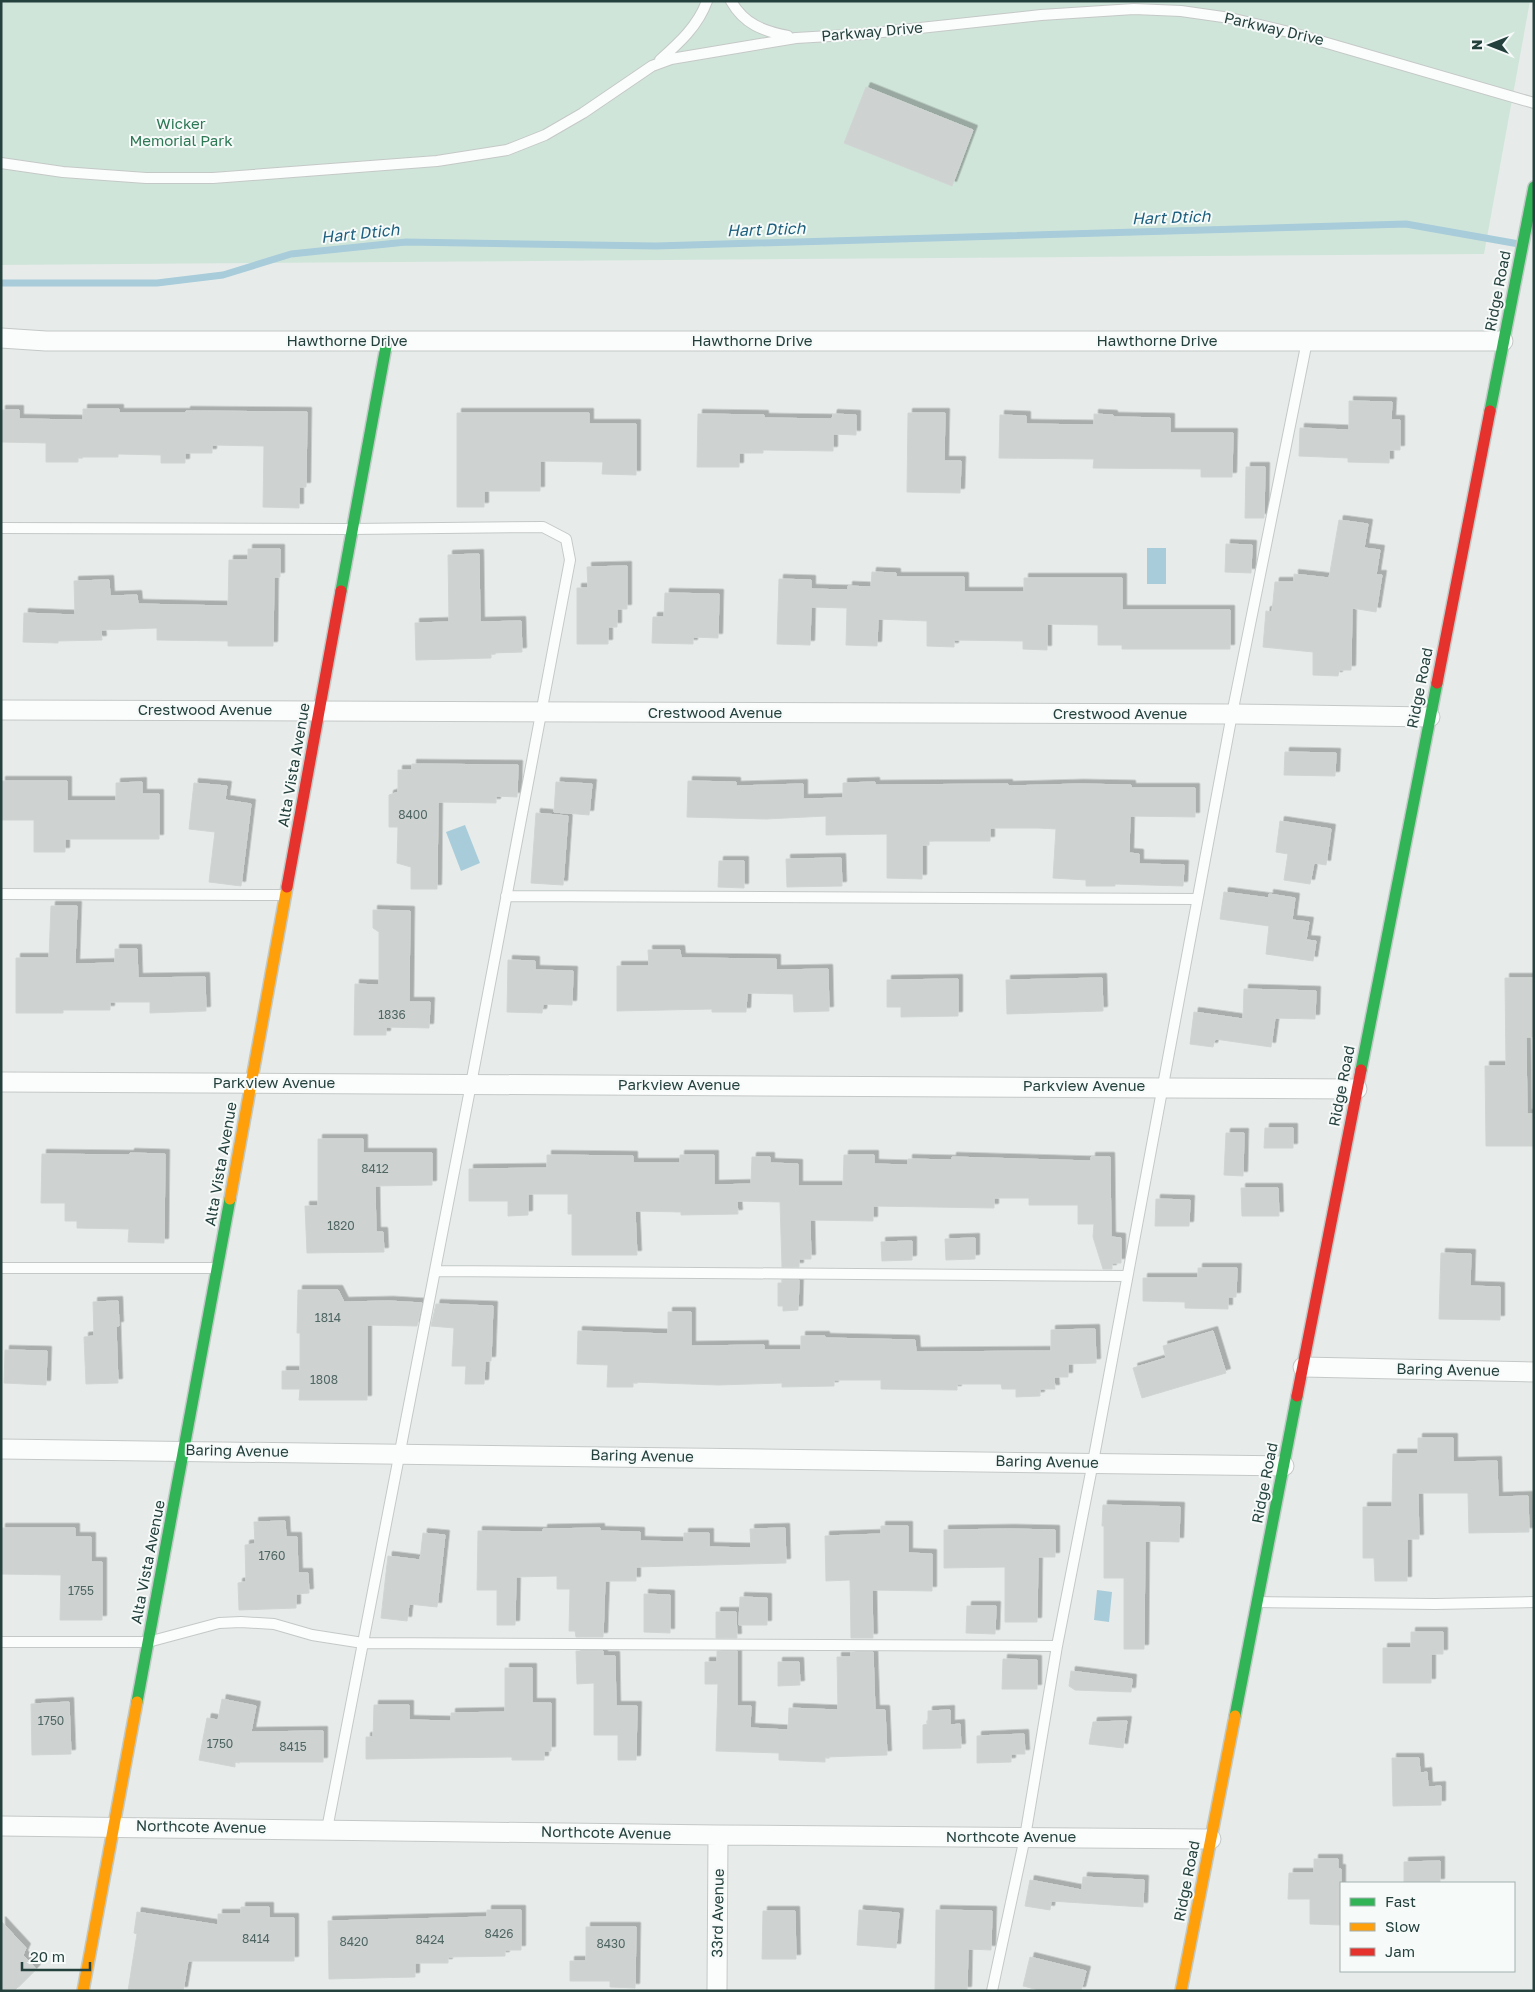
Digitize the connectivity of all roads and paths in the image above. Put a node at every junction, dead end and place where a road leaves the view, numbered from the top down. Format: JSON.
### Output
{"nodes":[{"id":1,"x":707,"y":1,"type":"edge"},
{"id":2,"x":731,"y":1,"type":"edge"},
{"id":3,"x":796,"y":38,"type":"junction"},
{"id":4,"x":652,"y":66,"type":"junction"},
{"id":5,"x":1534,"y":103,"type":"edge"},
{"id":6,"x":1,"y":163,"type":"edge"},
{"id":7,"x":1534,"y":186,"type":"edge"},
{"id":8,"x":1,"y":338,"type":"edge"},
{"id":9,"x":387,"y":341,"type":"junction"},
{"id":10,"x":1307,"y":341,"type":"junction"},
{"id":11,"x":1503,"y":341,"type":"junction"},
{"id":12,"x":1,"y":528,"type":"edge"},
{"id":13,"x":352,"y":529,"type":"junction"},
{"id":14,"x":1,"y":710,"type":"edge"},
{"id":15,"x":319,"y":710,"type":"junction"},
{"id":16,"x":540,"y":713,"type":"junction"},
{"id":17,"x":1232,"y":714,"type":"junction"},
{"id":18,"x":1430,"y":717,"type":"junction"},
{"id":19,"x":1,"y":894,"type":"edge"},
{"id":20,"x":285,"y":895,"type":"junction"},
{"id":21,"x":506,"y":896,"type":"junction"},
{"id":22,"x":1197,"y":899,"type":"junction"},
{"id":23,"x":1,"y":1082,"type":"edge"},
{"id":24,"x":250,"y":1083,"type":"junction"},
{"id":25,"x":471,"y":1084,"type":"junction"},
{"id":26,"x":1162,"y":1087,"type":"junction"},
{"id":27,"x":1357,"y":1089,"type":"junction"},
{"id":28,"x":1,"y":1268,"type":"edge"},
{"id":29,"x":217,"y":1268,"type":"junction"},
{"id":30,"x":435,"y":1271,"type":"junction"},
{"id":31,"x":1127,"y":1276,"type":"junction"},
{"id":32,"x":1302,"y":1367,"type":"junction"},
{"id":33,"x":1534,"y":1372,"type":"edge"},
{"id":34,"x":1,"y":1449,"type":"edge"},
{"id":35,"x":184,"y":1450,"type":"junction"},
{"id":36,"x":400,"y":1453,"type":"junction"},
{"id":37,"x":1093,"y":1462,"type":"junction"},
{"id":38,"x":1284,"y":1466,"type":"junction"},
{"id":39,"x":1257,"y":1602,"type":"junction"},
{"id":40,"x":1534,"y":1602,"type":"edge"},
{"id":41,"x":1,"y":1642,"type":"edge"},
{"id":42,"x":148,"y":1642,"type":"junction"},
{"id":43,"x":363,"y":1643,"type":"junction"},
{"id":44,"x":1057,"y":1646,"type":"junction"},
{"id":45,"x":1,"y":1826,"type":"edge"},
{"id":46,"x":113,"y":1826,"type":"junction"},
{"id":47,"x":327,"y":1829,"type":"junction"},
{"id":48,"x":718,"y":1835,"type":"junction"},
{"id":49,"x":1025,"y":1837,"type":"junction"},
{"id":50,"x":1211,"y":1839,"type":"junction"},
{"id":51,"x":83,"y":1991,"type":"edge"},
{"id":52,"x":717,"y":1991,"type":"edge"},
{"id":53,"x":992,"y":1991,"type":"edge"},
{"id":54,"x":1181,"y":1991,"type":"edge"}],
"edges":[{"from":1,"to":4,"type":"lane"},
{"from":2,"to":3,"type":"lane"},
{"from":3,"to":4,"type":"lane"},
{"from":3,"to":5,"type":"lane","name":"Parkway Drive"},
{"from":4,"to":6,"type":"lane"},
{"from":7,"to":11,"type":"main road","name":"Ridge Road"},
{"from":8,"to":9,"type":"street","name":"Hawthorne Drive"},
{"from":9,"to":10,"type":"street","name":"Hawthorne Drive"},
{"from":9,"to":13,"type":"main road","name":"Alta Vista Avenue"},
{"from":10,"to":11,"type":"street","name":"Hawthorne Drive"},
{"from":10,"to":17,"type":"lane"},
{"from":11,"to":18,"type":"main road","name":"Ridge Road"},
{"from":12,"to":13,"type":"lane"},
{"from":13,"to":15,"type":"main road","name":"Alta Vista Avenue"},
{"from":13,"to":16,"type":"lane"},
{"from":14,"to":15,"type":"street","name":"Crestwood Avenue"},
{"from":15,"to":16,"type":"street","name":"Crestwood Avenue"},
{"from":15,"to":20,"type":"main road","name":"Alta Vista Avenue"},
{"from":16,"to":17,"type":"street","name":"Crestwood Avenue"},
{"from":16,"to":21,"type":"lane"},
{"from":17,"to":18,"type":"street","name":"Crestwood Avenue"},
{"from":17,"to":22,"type":"lane"},
{"from":18,"to":27,"type":"main road","name":"Ridge Road"},
{"from":19,"to":20,"type":"lane"},
{"from":20,"to":24,"type":"main road","name":"Alta Vista Avenue"},
{"from":21,"to":22,"type":"lane"},
{"from":21,"to":25,"type":"lane"},
{"from":22,"to":26,"type":"lane"},
{"from":23,"to":24,"type":"street","name":"Parkview Avenue"},
{"from":24,"to":25,"type":"street","name":"Parkview Avenue"},
{"from":24,"to":29,"type":"main road","name":"Alta Vista Avenue"},
{"from":25,"to":26,"type":"street","name":"Parkview Avenue"},
{"from":25,"to":30,"type":"lane"},
{"from":26,"to":27,"type":"street","name":"Parkview Avenue"},
{"from":26,"to":31,"type":"lane"},
{"from":27,"to":32,"type":"main road","name":"Ridge Road"},
{"from":28,"to":29,"type":"lane"},
{"from":29,"to":35,"type":"main road","name":"Alta Vista Avenue"},
{"from":30,"to":31,"type":"lane"},
{"from":30,"to":36,"type":"lane"},
{"from":31,"to":37,"type":"lane"},
{"from":32,"to":33,"type":"street","name":"Baring Avenue"},
{"from":32,"to":38,"type":"main road","name":"Ridge Road"},
{"from":34,"to":35,"type":"street","name":"Baring Avenue"},
{"from":35,"to":36,"type":"street","name":"Baring Avenue"},
{"from":35,"to":42,"type":"main road","name":"Alta Vista Avenue"},
{"from":36,"to":37,"type":"street","name":"Baring Avenue"},
{"from":36,"to":43,"type":"lane"},
{"from":37,"to":38,"type":"street","name":"Baring Avenue"},
{"from":37,"to":44,"type":"lane"},
{"from":38,"to":39,"type":"main road","name":"Ridge Road"},
{"from":39,"to":40,"type":"lane"},
{"from":39,"to":50,"type":"main road","name":"Ridge Road"},
{"from":41,"to":42,"type":"lane"},
{"from":42,"to":43,"type":"lane"},
{"from":42,"to":46,"type":"main road","name":"Alta Vista Avenue"},
{"from":43,"to":44,"type":"lane"},
{"from":43,"to":47,"type":"lane"},
{"from":44,"to":49,"type":"lane"},
{"from":45,"to":46,"type":"street","name":"Northcote Avenue"},
{"from":46,"to":47,"type":"street","name":"Northcote Avenue"},
{"from":46,"to":51,"type":"main road","name":"Alta Vista Avenue"},
{"from":47,"to":48,"type":"street","name":"Northcote Avenue"},
{"from":48,"to":49,"type":"street","name":"Northcote Avenue"},
{"from":48,"to":52,"type":"street","name":"33rd Avenue"},
{"from":49,"to":50,"type":"street","name":"Northcote Avenue"},
{"from":49,"to":53,"type":"lane"},
{"from":50,"to":54,"type":"main road","name":"Ridge Road"}]}
